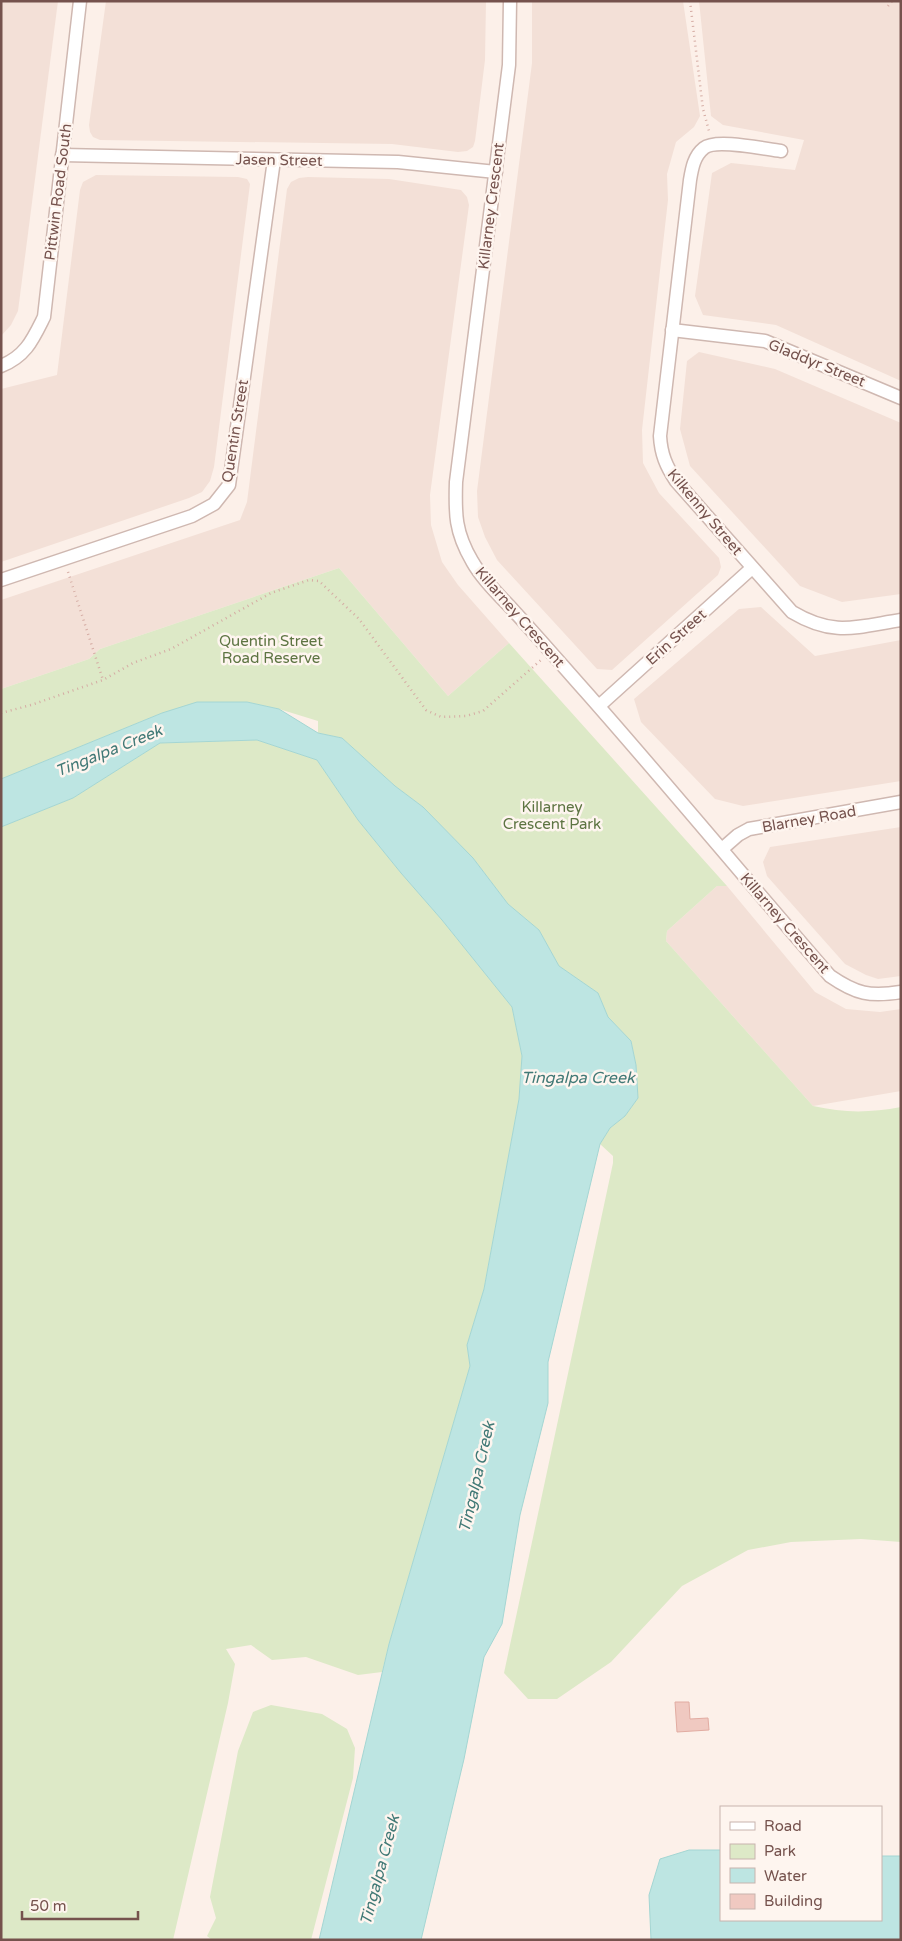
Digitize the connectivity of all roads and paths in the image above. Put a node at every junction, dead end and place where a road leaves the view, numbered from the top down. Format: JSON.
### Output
{"nodes":[{"id":1,"x":80,"y":1,"type":"edge"},
{"id":2,"x":510,"y":1,"type":"edge"},
{"id":3,"x":690,"y":1,"type":"edge"},
{"id":4,"x":892,"y":1,"type":"edge"},
{"id":5,"x":888,"y":6,"type":"dead end"},
{"id":6,"x":713,"y":145,"type":"junction"},
{"id":7,"x":780,"y":151,"type":"dead end"},
{"id":8,"x":62,"y":155,"type":"junction"},
{"id":9,"x":274,"y":160,"type":"junction"},
{"id":10,"x":496,"y":172,"type":"junction"},
{"id":11,"x":672,"y":330,"type":"junction"},
{"id":12,"x":1,"y":366,"type":"edge"},
{"id":13,"x":901,"y":398,"type":"edge"},
{"id":14,"x":63,"y":559,"type":"junction"},
{"id":15,"x":752,"y":568,"type":"junction"},
{"id":16,"x":1,"y":580,"type":"edge"},
{"id":17,"x":901,"y":620,"type":"edge"},
{"id":18,"x":551,"y":652,"type":"junction"},
{"id":19,"x":103,"y":680,"type":"junction"},
{"id":20,"x":599,"y":706,"type":"junction"},
{"id":21,"x":1,"y":713,"type":"edge"},
{"id":22,"x":901,"y":802,"type":"edge"},
{"id":23,"x":722,"y":848,"type":"junction"},
{"id":24,"x":901,"y":992,"type":"edge"}],
"edges":[{"from":1,"to":8,"type":"street","name":"Pittwin Road South"},
{"from":2,"to":10,"type":"street","name":"Killarney Crescent"},
{"from":3,"to":6,"type":"path"},
{"from":4,"to":5,"type":"path"},
{"from":6,"to":7,"type":"street"},
{"from":6,"to":11,"type":"street","name":"Kilkenny Street"},
{"from":8,"to":9,"type":"street","name":"Jasen Street"},
{"from":8,"to":12,"type":"street","name":"Pittwin Road South"},
{"from":9,"to":10,"type":"street","name":"Jasen Street"},
{"from":9,"to":14,"type":"street","name":"Quentin Street"},
{"from":10,"to":18,"type":"street","name":"Killarney Crescent"},
{"from":11,"to":13,"type":"street","name":"Gladdyr Street"},
{"from":11,"to":15,"type":"street","name":"Kilkenny Street"},
{"from":14,"to":16,"type":"street","name":"Quentin Street"},
{"from":14,"to":19,"type":"path"},
{"from":15,"to":17,"type":"street","name":"Kilkenny Street"},
{"from":15,"to":20,"type":"street","name":"Erin Street"},
{"from":18,"to":19,"type":"path"},
{"from":18,"to":20,"type":"street","name":"Killarney Crescent"},
{"from":19,"to":21,"type":"path"},
{"from":20,"to":23,"type":"street","name":"Killarney Crescent"},
{"from":22,"to":23,"type":"street","name":"Blarney Road"},
{"from":23,"to":24,"type":"street","name":"Killarney Crescent"}]}
